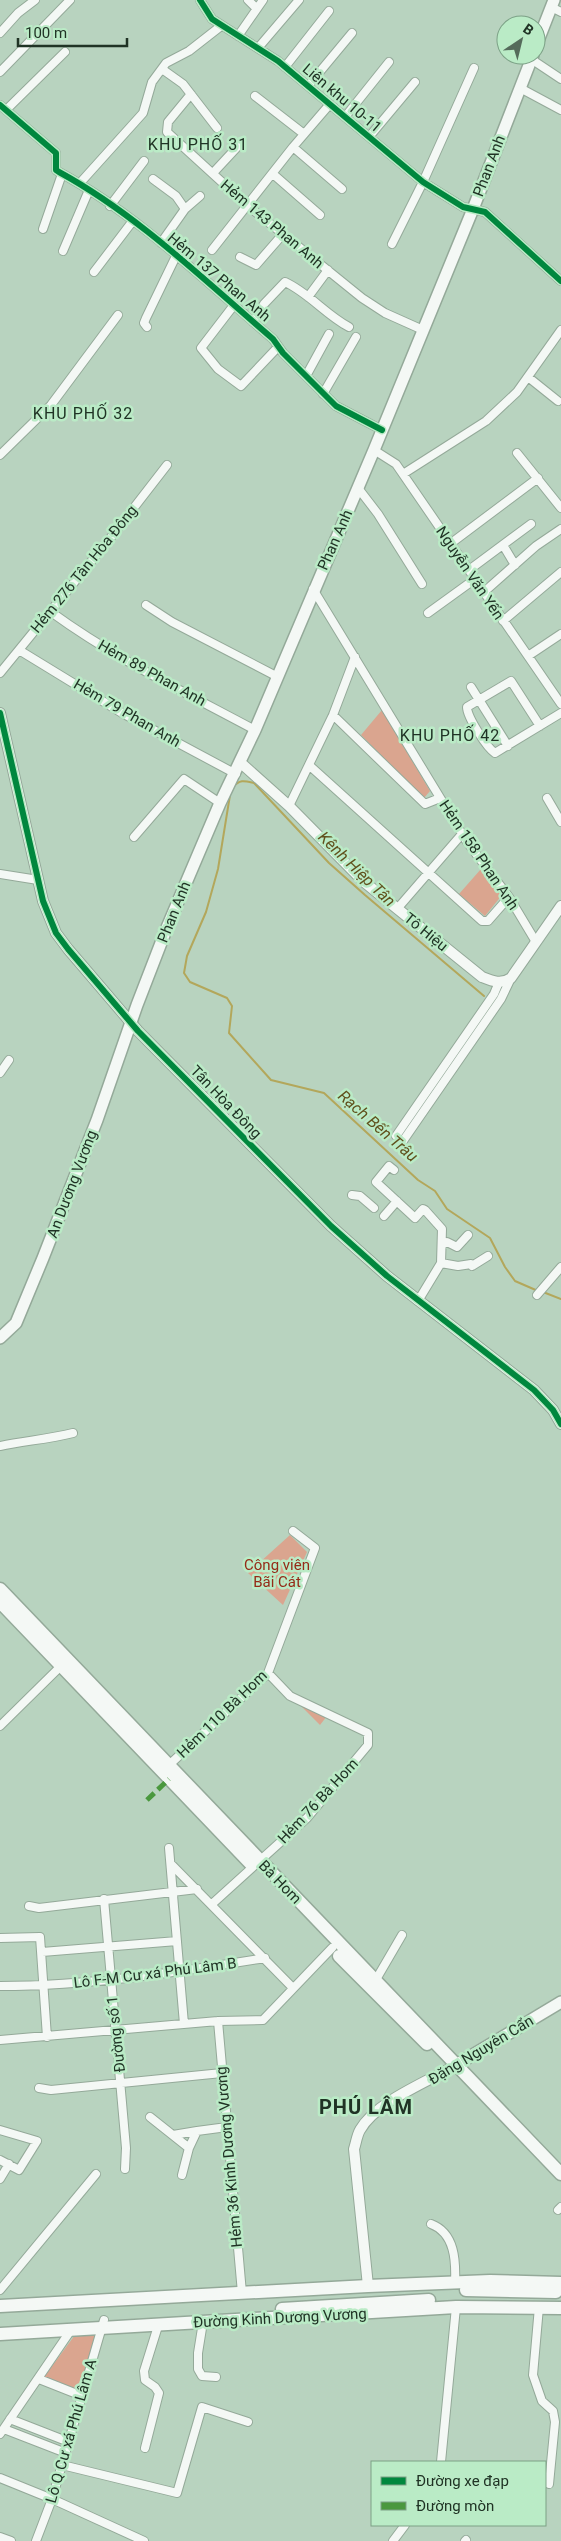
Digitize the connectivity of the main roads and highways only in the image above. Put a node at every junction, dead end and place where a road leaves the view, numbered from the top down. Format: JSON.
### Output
{"nodes":[{"id":1,"x":555,"y":6,"type":"edge"},
{"id":2,"x":546,"y":25,"type":"edge"},
{"id":3,"x":529,"y":65,"type":"edge"},
{"id":4,"x":131,"y":1023,"type":"joint"},
{"id":5,"x":0,"y":1338,"type":"edge"},
{"id":6,"x":0,"y":1589,"type":"edge"},
{"id":7,"x":0,"y":1602,"type":"edge"},
{"id":8,"x":65,"y":1663,"type":"junction"},
{"id":9,"x":258,"y":1865,"type":"junction"},
{"id":10,"x":373,"y":1984,"type":"junction"},
{"id":11,"x":561,"y":2002,"type":"edge"},
{"id":12,"x":454,"y":2066,"type":"junction"},
{"id":13,"x":561,"y":2174,"type":"edge"},
{"id":14,"x":561,"y":2184,"type":"edge"},
{"id":15,"x":561,"y":2283,"type":"edge"},
{"id":16,"x":561,"y":2292,"type":"edge"},
{"id":17,"x":242,"y":2297,"type":"junction"},
{"id":18,"x":370,"y":2299,"type":"junction"},
{"id":19,"x":561,"y":2302,"type":"edge"},
{"id":20,"x":0,"y":2306,"type":"edge"},
{"id":21,"x":561,"y":2308,"type":"edge"},
{"id":22,"x":0,"y":2313,"type":"edge"},
{"id":23,"x":102,"y":2324,"type":"junction"},
{"id":24,"x":0,"y":2326,"type":"edge"},
{"id":25,"x":0,"y":2334,"type":"edge"}],
"edges":[{"from":1,"to":2,"type":"main road"},
{"from":3,"to":4,"type":"main road","name":"Phan Anh"},
{"from":4,"to":5,"type":"main road","name":"An Dương Vương"},
{"from":6,"to":8,"type":"main road","name":"Bà Hom"},
{"from":7,"to":8,"type":"main road","name":"Bà Hom"},
{"from":8,"to":9,"type":"main road","name":"Bà Hom"},
{"from":8,"to":9,"type":"main road","name":"Bà Hom"},
{"from":9,"to":10,"type":"main road","name":"Bà Hom"},
{"from":9,"to":10,"type":"main road","name":"Bà Hom"},
{"from":10,"to":12,"type":"main road","name":"Bà Hom"},
{"from":11,"to":12,"type":"main road","name":"Đặng Nguyên Cẩn"},
{"from":12,"to":13,"type":"main road","name":"Bà Hom"},
{"from":12,"to":14,"type":"main road","name":"Bà Hom"},
{"from":15,"to":18,"type":"main road","name":"Đường Kinh Dương Vương"},
{"from":16,"to":18,"type":"main road","name":"Đường Kinh Dương Vương"},
{"from":17,"to":18,"type":"main road","name":"Đường Kinh Dương Vương"},
{"from":17,"to":20,"type":"main road","name":"Đường Kinh Dương Vương"},
{"from":17,"to":22,"type":"main road","name":"Đường Kinh Dương Vương"},
{"from":18,"to":19,"type":"main road","name":"Đường Kinh Dương Vương"},
{"from":18,"to":21,"type":"main road","name":"Đường Kinh Dương Vương"},
{"from":18,"to":23,"type":"main road","name":"Đường Kinh Dương Vương"},
{"from":18,"to":23,"type":"main road","name":"Đường Kinh Dương Vương"},
{"from":23,"to":24,"type":"main road","name":"Đường Kinh Dương Vương"},
{"from":23,"to":25,"type":"main road","name":"Đường Kinh Dương Vương"}]}
